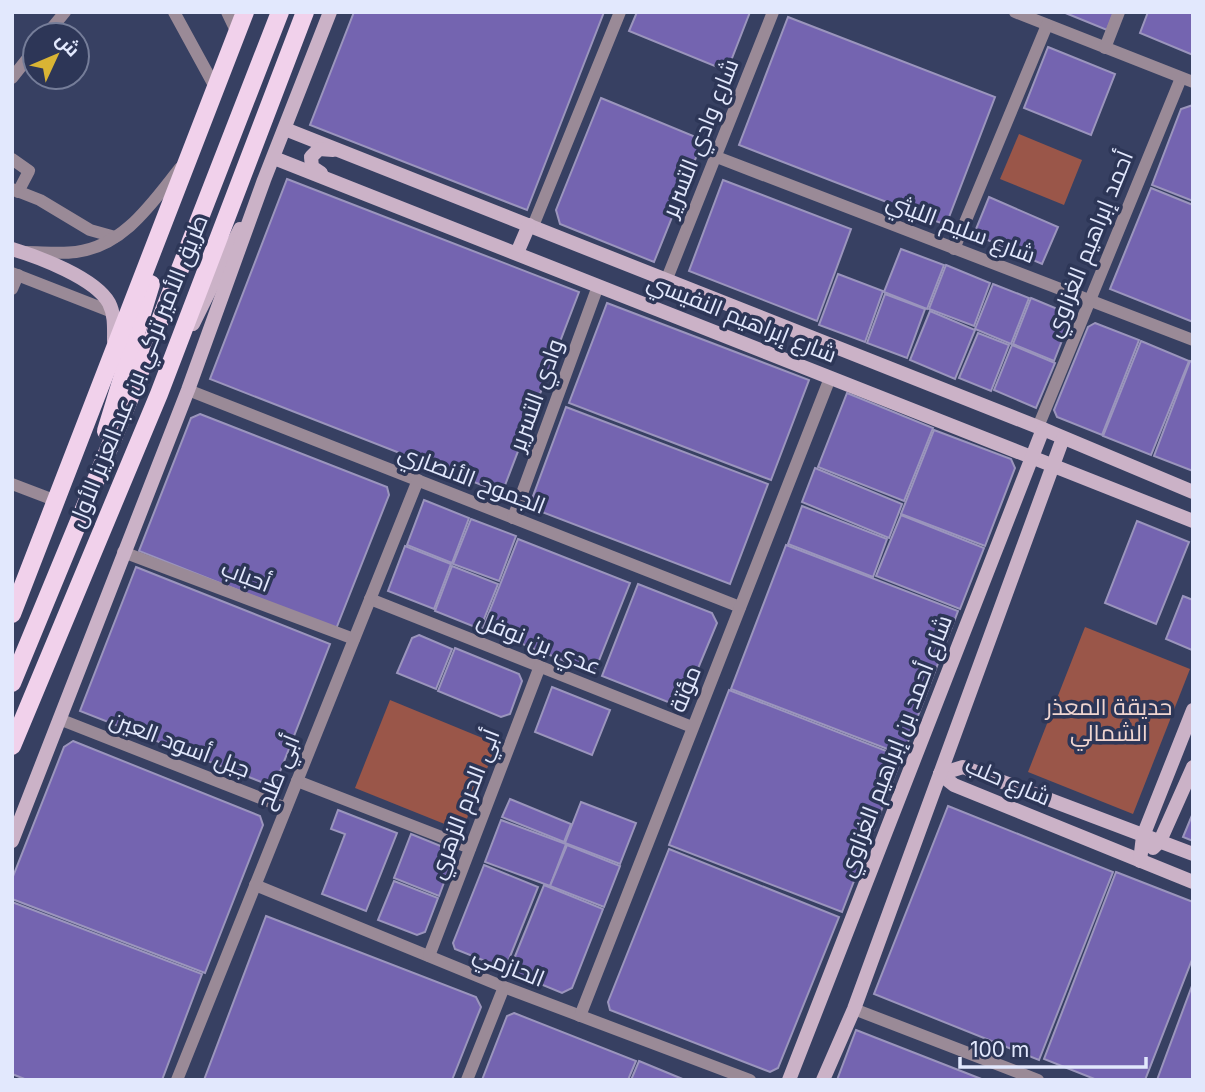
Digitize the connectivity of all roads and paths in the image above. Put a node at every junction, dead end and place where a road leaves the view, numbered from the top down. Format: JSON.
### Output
{"nodes":[{"id":1,"x":174,"y":12,"type":"edge"},
{"id":2,"x":227,"y":12,"type":"edge"},
{"id":3,"x":245,"y":12,"type":"edge"},
{"id":4,"x":280,"y":12,"type":"edge"},
{"id":5,"x":305,"y":12,"type":"edge"},
{"id":6,"x":328,"y":12,"type":"edge"},
{"id":7,"x":620,"y":12,"type":"edge"},
{"id":8,"x":774,"y":12,"type":"edge"},
{"id":9,"x":1015,"y":12,"type":"edge"},
{"id":10,"x":1119,"y":12,"type":"edge"},
{"id":11,"x":1047,"y":25,"type":"junction"},
{"id":12,"x":237,"y":33,"type":"junction"},
{"id":13,"x":1105,"y":48,"type":"junction"},
{"id":14,"x":1187,"y":80,"type":"edge"},
{"id":15,"x":215,"y":87,"type":"junction"},
{"id":16,"x":285,"y":129,"type":"junction"},
{"id":17,"x":337,"y":150,"type":"junction"},
{"id":18,"x":714,"y":156,"type":"junction"},
{"id":19,"x":189,"y":157,"type":"junction"},
{"id":20,"x":274,"y":158,"type":"junction"},
{"id":21,"x":12,"y":159,"type":"edge"},
{"id":22,"x":335,"y":179,"type":"junction"},
{"id":23,"x":264,"y":180,"type":"junction"},
{"id":24,"x":15,"y":190,"type":"edge"},
{"id":25,"x":531,"y":225,"type":"junction"},
{"id":26,"x":117,"y":237,"type":"junction"},
{"id":27,"x":954,"y":249,"type":"junction"},
{"id":28,"x":18,"y":251,"type":"edge"},
{"id":29,"x":517,"y":253,"type":"junction"},
{"id":30,"x":15,"y":274,"type":"edge"},
{"id":31,"x":666,"y":281,"type":"junction"},
{"id":32,"x":598,"y":286,"type":"junction"},
{"id":33,"x":12,"y":289,"type":"edge"},
{"id":34,"x":1089,"y":298,"type":"junction"},
{"id":35,"x":112,"y":312,"type":"junction"},
{"id":36,"x":1193,"y":340,"type":"edge"},
{"id":37,"x":113,"y":350,"type":"junction"},
{"id":38,"x":830,"y":378,"type":"junction"},
{"id":39,"x":188,"y":390,"type":"junction"},
{"id":40,"x":159,"y":394,"type":"junction"},
{"id":41,"x":1040,"y":428,"type":"junction"},
{"id":42,"x":1063,"y":438,"type":"junction"},
{"id":43,"x":1032,"y":458,"type":"junction"},
{"id":44,"x":1053,"y":466,"type":"junction"},
{"id":45,"x":418,"y":480,"type":"junction"},
{"id":46,"x":12,"y":484,"type":"edge"},
{"id":47,"x":1193,"y":492,"type":"edge"},
{"id":48,"x":54,"y":500,"type":"junction"},
{"id":49,"x":513,"y":518,"type":"junction"},
{"id":50,"x":82,"y":519,"type":"junction"},
{"id":51,"x":1193,"y":521,"type":"edge"},
{"id":52,"x":123,"y":552,"type":"junction"},
{"id":53,"x":17,"y":589,"type":"edge"},
{"id":54,"x":370,"y":598,"type":"junction"},
{"id":55,"x":740,"y":607,"type":"junction"},
{"id":56,"x":12,"y":614,"type":"edge"},
{"id":57,"x":354,"y":639,"type":"junction"},
{"id":58,"x":540,"y":666,"type":"junction"},
{"id":59,"x":12,"y":683,"type":"edge"},
{"id":60,"x":1193,"y":710,"type":"edge"},
{"id":61,"x":59,"y":719,"type":"junction"},
{"id":62,"x":692,"y":727,"type":"junction"},
{"id":63,"x":12,"y":746,"type":"edge"},
{"id":64,"x":1193,"y":767,"type":"edge"},
{"id":65,"x":940,"y":774,"type":"junction"},
{"id":66,"x":297,"y":781,"type":"junction"},
{"id":67,"x":286,"y":808,"type":"junction"},
{"id":68,"x":1143,"y":836,"type":"junction"},
{"id":69,"x":13,"y":839,"type":"edge"},
{"id":70,"x":1160,"y":841,"type":"junction"},
{"id":71,"x":470,"y":848,"type":"junction"},
{"id":72,"x":1193,"y":854,"type":"edge"},
{"id":73,"x":1140,"y":861,"type":"junction"},
{"id":74,"x":1193,"y":882,"type":"edge"},
{"id":75,"x":255,"y":885,"type":"junction"},
{"id":76,"x":429,"y":956,"type":"junction"},
{"id":77,"x":504,"y":987,"type":"junction"},
{"id":78,"x":854,"y":1009,"type":"junction"},
{"id":79,"x":580,"y":1016,"type":"junction"},
{"id":80,"x":177,"y":1080,"type":"edge"},
{"id":81,"x":467,"y":1080,"type":"edge"},
{"id":82,"x":750,"y":1080,"type":"edge"},
{"id":83,"x":789,"y":1080,"type":"edge"},
{"id":84,"x":823,"y":1080,"type":"edge"},
{"id":85,"x":1038,"y":1080,"type":"edge"}],
"edges":[{"from":1,"to":15,"type":"street"},
{"from":2,"to":12,"type":"street"},
{"from":3,"to":12,"type":"main road"},
{"from":4,"to":50,"type":"main road","name":"طريق الأمير تركي بن عبدالعزيز الأول"},
{"from":5,"to":40,"type":"main road","name":"طريق الأمير تركي بن عبدالعزيز الأول"},
{"from":6,"to":16,"type":"street"},
{"from":7,"to":25,"type":"street"},
{"from":8,"to":18,"type":"street","name":"شارع وادي التسرير"},
{"from":9,"to":11,"type":"street"},
{"from":10,"to":13,"type":"street"},
{"from":11,"to":13,"type":"street"},
{"from":11,"to":27,"type":"street"},
{"from":12,"to":15,"type":"main road"},
{"from":13,"to":14,"type":"street"},
{"from":14,"to":34,"type":"street","name":"أحمد إبراهيم الغزاوي"},
{"from":15,"to":19,"type":"main road"},
{"from":16,"to":17,"type":"street","name":"شارع إبراهيم النفيسي"},
{"from":16,"to":20,"type":"street"},
{"from":17,"to":22,"type":"street"},
{"from":17,"to":25,"type":"street","name":"شارع إبراهيم النفيسي"},
{"from":18,"to":27,"type":"street","name":"شارع سليم الليثي"},
{"from":18,"to":31,"type":"street","name":"شارع وادي التسرير"},
{"from":19,"to":26,"type":"street"},
{"from":19,"to":37,"type":"main road"},
{"from":19,"to":50,"type":"main road"},
{"from":20,"to":22,"type":"street","name":"شارع إبراهيم النفيسي"},
{"from":20,"to":23,"type":"street"},
{"from":21,"to":24,"type":"street"},
{"from":22,"to":29,"type":"street","name":"شارع إبراهيم النفيسي"},
{"from":23,"to":39,"type":"street"},
{"from":23,"to":40,"type":"street"},
{"from":24,"to":26,"type":"street"},
{"from":25,"to":29,"type":"street"},
{"from":25,"to":31,"type":"street","name":"شارع إبراهيم النفيسي"},
{"from":26,"to":28,"type":"street"},
{"from":27,"to":34,"type":"street","name":"شارع سليم الليثي"},
{"from":28,"to":35,"type":"street"},
{"from":29,"to":32,"type":"street","name":"شارع إبراهيم النفيسي"},
{"from":30,"to":33,"type":"street"},
{"from":30,"to":35,"type":"street"},
{"from":31,"to":41,"type":"street","name":"شارع إبراهيم النفيسي"},
{"from":32,"to":38,"type":"street","name":"شارع إبراهيم النفيسي"},
{"from":32,"to":49,"type":"street","name":"وادي التسرير"},
{"from":34,"to":36,"type":"street","name":"شارع سليم الليثي"},
{"from":34,"to":41,"type":"street","name":"أحمد إبراهيم الغزاوي"},
{"from":35,"to":37,"type":"street"},
{"from":37,"to":48,"type":"main road"},
{"from":38,"to":43,"type":"street","name":"شارع إبراهيم النفيسي"},
{"from":38,"to":55,"type":"street","name":"مؤتة"},
{"from":39,"to":45,"type":"street","name":"الجموح الأنصاري"},
{"from":39,"to":52,"type":"street"},
{"from":40,"to":63,"type":"main road","name":"طريق الأمير تركي بن عبدالعزيز الأول"},
{"from":41,"to":42,"type":"street","name":"شارع إبراهيم النفيسي"},
{"from":41,"to":43,"type":"street","name":"شارع أحمد بن إبراهيم الغزاوي"},
{"from":42,"to":44,"type":"street"},
{"from":42,"to":47,"type":"street","name":"شارع إبراهيم النفيسي"},
{"from":43,"to":44,"type":"street","name":"شارع إبراهيم النفيسي"},
{"from":43,"to":83,"type":"street","name":"شارع أحمد بن إبراهيم الغزاوي"},
{"from":44,"to":51,"type":"street","name":"شارع إبراهيم النفيسي"},
{"from":44,"to":65,"type":"street"},
{"from":45,"to":49,"type":"street","name":"الجموح الأنصاري"},
{"from":45,"to":54,"type":"street","name":"أبي طلح"},
{"from":46,"to":48,"type":"street"},
{"from":48,"to":53,"type":"main road"},
{"from":49,"to":55,"type":"street","name":"الجموح الأنصاري"},
{"from":50,"to":59,"type":"main road","name":"طريق الأمير تركي بن عبدالعزيز الأول"},
{"from":52,"to":57,"type":"street","name":"أحباب"},
{"from":52,"to":61,"type":"street"},
{"from":53,"to":56,"type":"main road"},
{"from":54,"to":57,"type":"street","name":"أبي طلح"},
{"from":54,"to":58,"type":"street","name":"عدي بن نوفل"},
{"from":55,"to":62,"type":"street","name":"مؤتة"},
{"from":57,"to":66,"type":"street","name":"أبي طلح"},
{"from":58,"to":62,"type":"street","name":"عدي بن نوفل"},
{"from":58,"to":71,"type":"street","name":"أبي الحرم الزهري"},
{"from":60,"to":68,"type":"street"},
{"from":61,"to":67,"type":"street","name":"جبل أسود العين"},
{"from":61,"to":69,"type":"street"},
{"from":62,"to":79,"type":"street","name":"مؤتة"},
{"from":64,"to":70,"type":"street"},
{"from":65,"to":68,"type":"street","name":"شارع حلب"},
{"from":65,"to":73,"type":"street","name":"شارع حلب"},
{"from":65,"to":78,"type":"street"},
{"from":66,"to":67,"type":"street","name":"أبي طلح"},
{"from":66,"to":71,"type":"street"},
{"from":67,"to":75,"type":"street","name":"أبي طلح"},
{"from":68,"to":70,"type":"street","name":"شارع حلب"},
{"from":68,"to":73,"type":"street"},
{"from":70,"to":72,"type":"street","name":"شارع حلب"},
{"from":70,"to":73,"type":"street"},
{"from":71,"to":76,"type":"street","name":"أبي الحرم الزهري"},
{"from":73,"to":74,"type":"street","name":"شارع حلب"},
{"from":75,"to":76,"type":"street","name":"الحازمي"},
{"from":75,"to":80,"type":"street","name":"أبي طلح"},
{"from":76,"to":77,"type":"street","name":"الحازمي"},
{"from":77,"to":79,"type":"street","name":"الحازمي"},
{"from":77,"to":81,"type":"street"},
{"from":78,"to":84,"type":"street"},
{"from":78,"to":85,"type":"street"},
{"from":79,"to":82,"type":"street","name":"الحازمي"}]}
